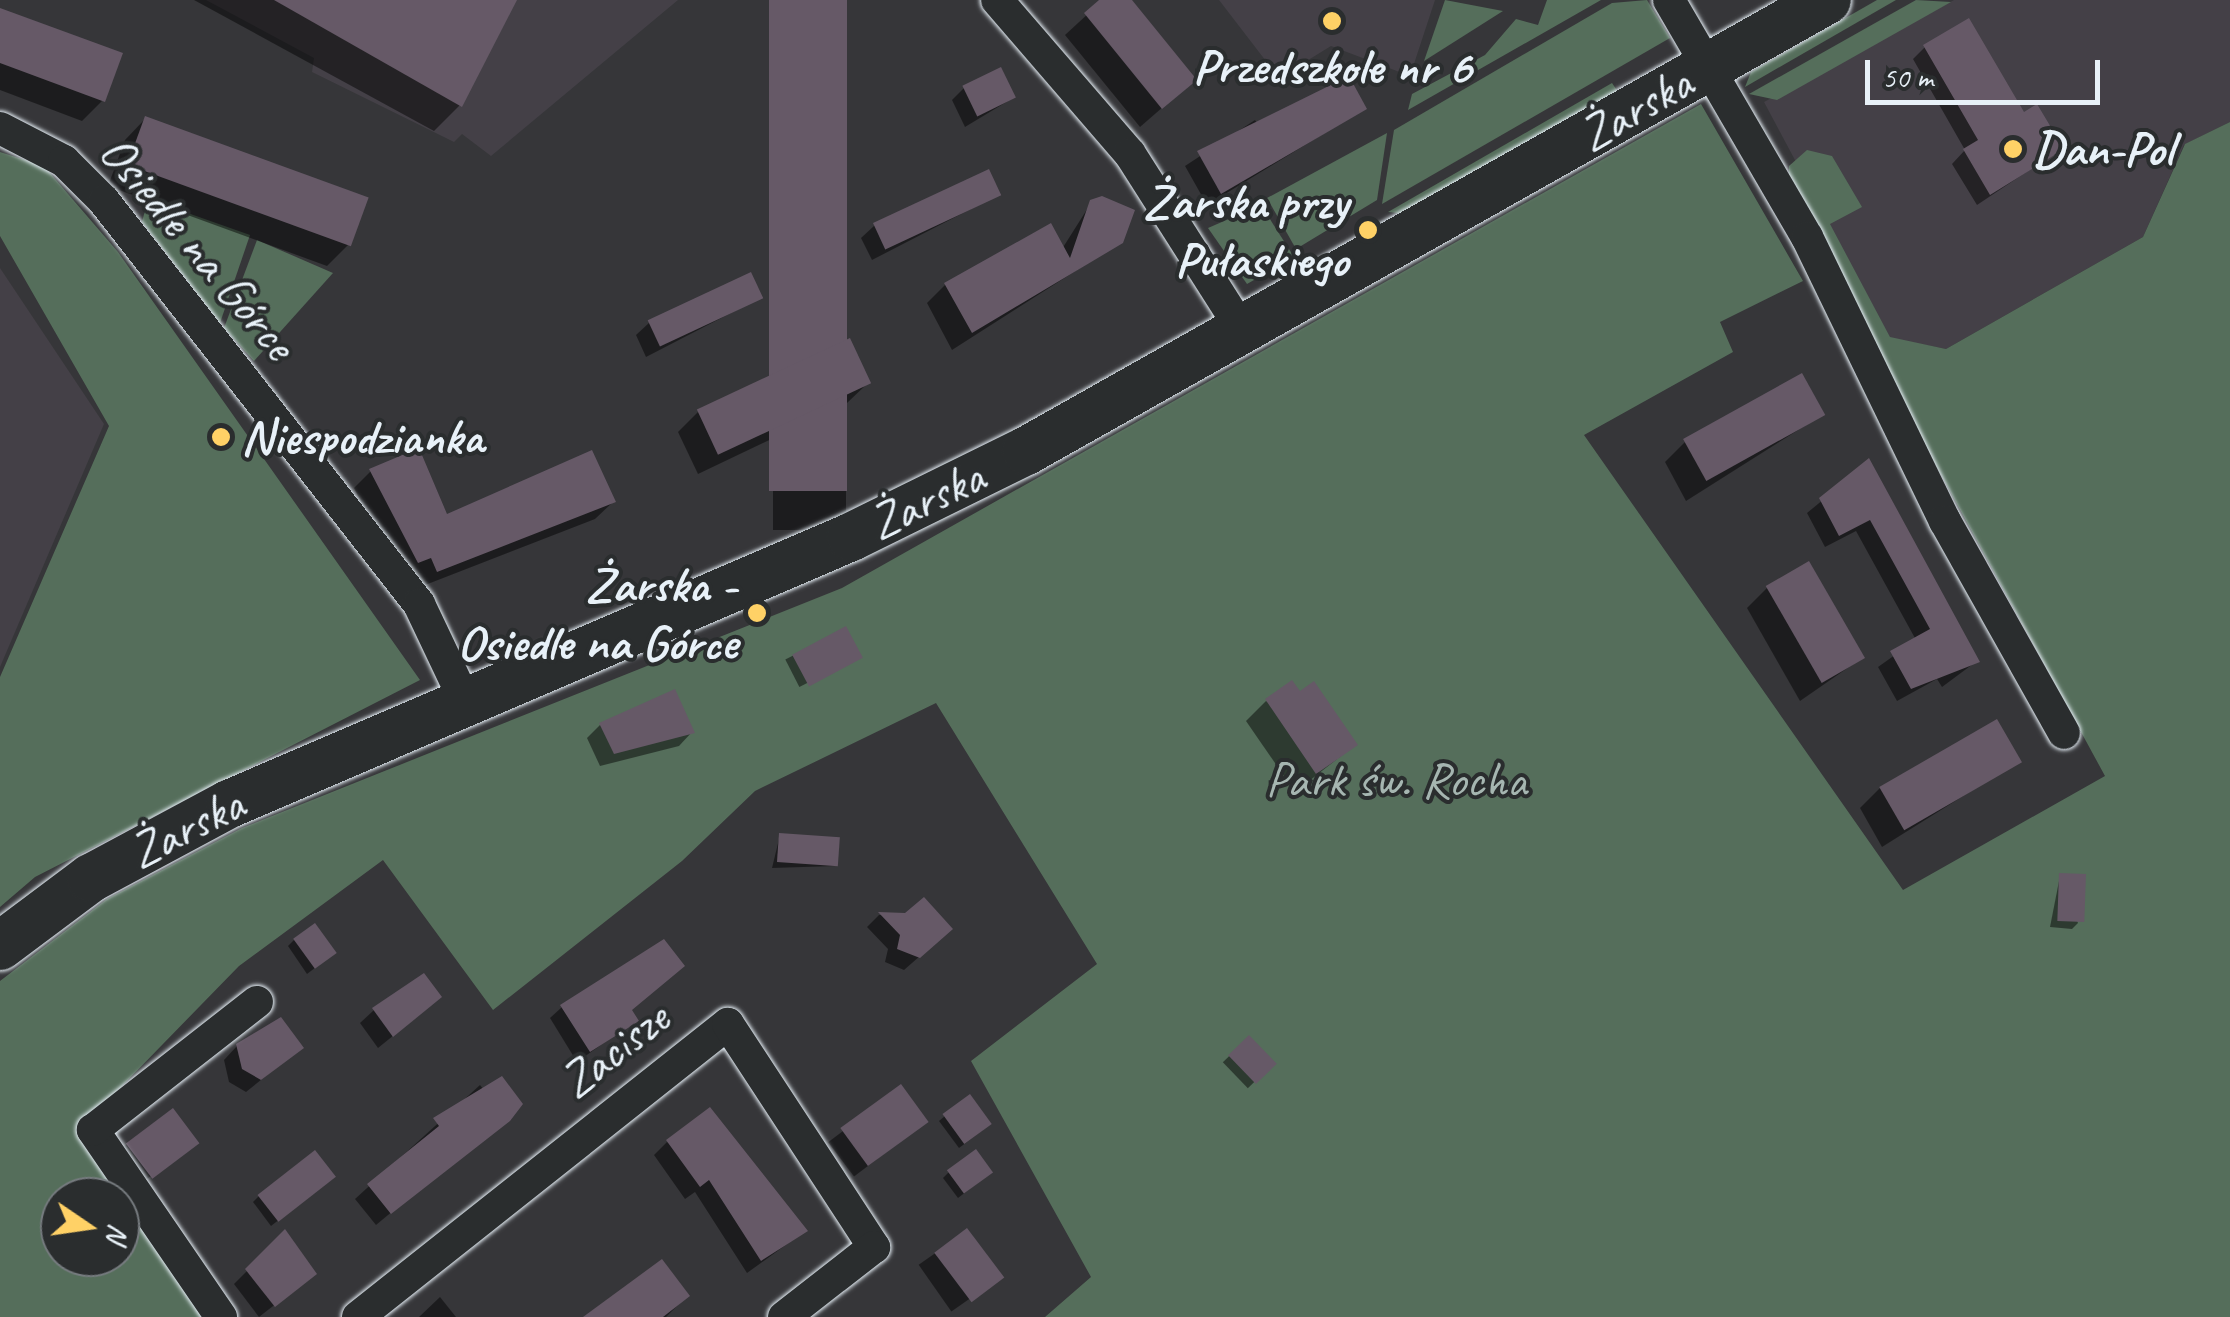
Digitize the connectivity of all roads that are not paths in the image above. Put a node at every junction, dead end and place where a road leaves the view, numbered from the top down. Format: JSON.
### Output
{"nodes":[{"id":1,"x":997,"y":0,"type":"edge"},
{"id":2,"x":1669,"y":0,"type":"edge"},
{"id":3,"x":1827,"y":0,"type":"edge"},
{"id":4,"x":1710,"y":65,"type":"junction"},
{"id":5,"x":0,"y":128,"type":"edge"},
{"id":6,"x":1241,"y":328,"type":"junction"},
{"id":7,"x":465,"y":701,"type":"junction"},
{"id":8,"x":2064,"y":733,"type":"dead end"},
{"id":9,"x":0,"y":946,"type":"edge"},
{"id":10,"x":257,"y":1002,"type":"dead end"},
{"id":11,"x":221,"y":1317,"type":"edge"},
{"id":12,"x":358,"y":1317,"type":"edge"},
{"id":13,"x":784,"y":1317,"type":"edge"}],
"edges":[{"from":1,"to":6,"type":"street"},
{"from":2,"to":4,"type":"street"},
{"from":3,"to":4,"type":"street","name":"Żarska"},
{"from":4,"to":6,"type":"street","name":"Żarska"},
{"from":4,"to":8,"type":"street"},
{"from":5,"to":7,"type":"street","name":"Osiedle na Górce"},
{"from":6,"to":7,"type":"street","name":"Żarska"},
{"from":7,"to":9,"type":"street","name":"Żarska"},
{"from":10,"to":11,"type":"street"},
{"from":12,"to":13,"type":"street","name":"Zacisze"}]}
